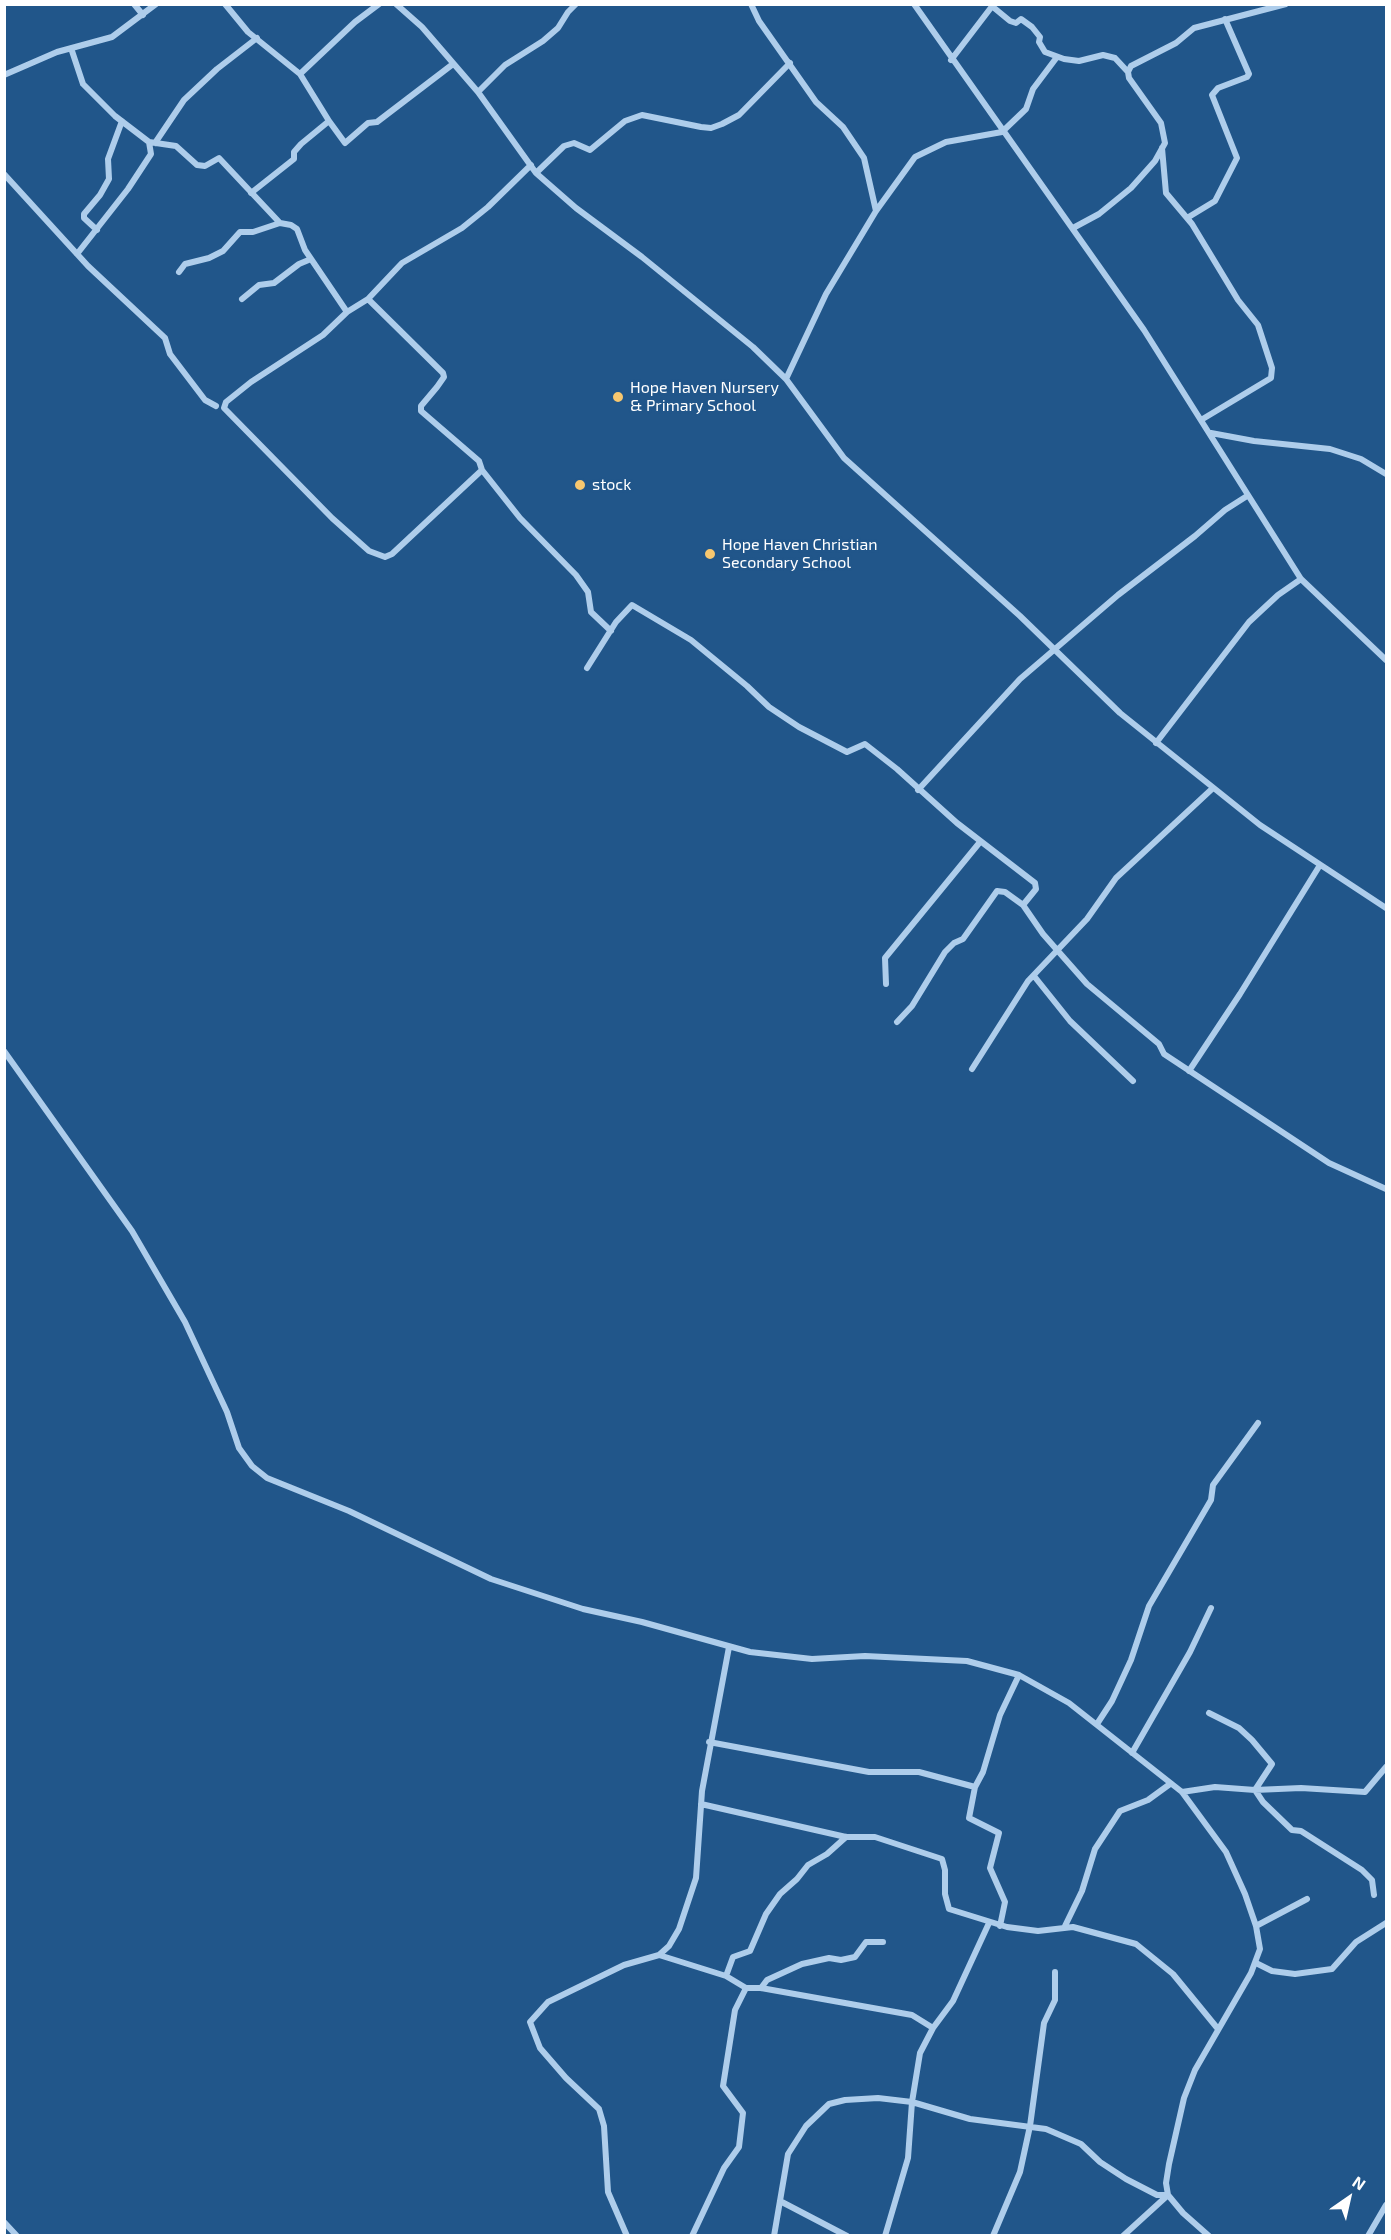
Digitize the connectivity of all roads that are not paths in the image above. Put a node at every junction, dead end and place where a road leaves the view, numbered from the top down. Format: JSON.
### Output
{"nodes":[{"id":1,"x":134,"y":4,"type":"edge"},
{"id":2,"x":156,"y":4,"type":"edge"},
{"id":3,"x":225,"y":4,"type":"edge"},
{"id":4,"x":379,"y":4,"type":"edge"},
{"id":5,"x":396,"y":4,"type":"edge"},
{"id":6,"x":576,"y":4,"type":"edge"},
{"id":7,"x":751,"y":4,"type":"edge"},
{"id":8,"x":914,"y":4,"type":"edge"},
{"id":9,"x":1286,"y":4,"type":"edge"},
{"id":10,"x":993,"y":6,"type":"edge"},
{"id":11,"x":142,"y":15,"type":"junction"},
{"id":12,"x":1225,"y":19,"type":"junction"},
{"id":13,"x":257,"y":38,"type":"junction"},
{"id":14,"x":71,"y":48,"type":"junction"},
{"id":15,"x":1057,"y":57,"type":"junction"},
{"id":16,"x":951,"y":60,"type":"junction"},
{"id":17,"x":790,"y":63,"type":"junction"},
{"id":18,"x":453,"y":64,"type":"junction"},
{"id":19,"x":1128,"y":72,"type":"junction"},
{"id":20,"x":300,"y":74,"type":"junction"},
{"id":21,"x":4,"y":75,"type":"edge"},
{"id":22,"x":478,"y":92,"type":"junction"},
{"id":23,"x":122,"y":121,"type":"junction"},
{"id":24,"x":329,"y":121,"type":"junction"},
{"id":25,"x":1002,"y":132,"type":"junction"},
{"id":26,"x":152,"y":143,"type":"junction"},
{"id":27,"x":1162,"y":148,"type":"junction"},
{"id":28,"x":531,"y":165,"type":"junction"},
{"id":29,"x":536,"y":173,"type":"junction"},
{"id":30,"x":4,"y":174,"type":"edge"},
{"id":31,"x":251,"y":193,"type":"junction"},
{"id":32,"x":876,"y":211,"type":"junction"},
{"id":33,"x":1187,"y":218,"type":"junction"},
{"id":34,"x":280,"y":224,"type":"junction"},
{"id":35,"x":1073,"y":228,"type":"junction"},
{"id":36,"x":97,"y":230,"type":"junction"},
{"id":37,"x":77,"y":254,"type":"junction"},
{"id":38,"x":311,"y":259,"type":"junction"},
{"id":39,"x":179,"y":272,"type":"dead end"},
{"id":40,"x":242,"y":299,"type":"dead end"},
{"id":41,"x":368,"y":299,"type":"junction"},
{"id":42,"x":347,"y":312,"type":"junction"},
{"id":43,"x":786,"y":379,"type":"junction"},
{"id":44,"x":216,"y":406,"type":"dead end"},
{"id":45,"x":1201,"y":420,"type":"junction"},
{"id":46,"x":1211,"y":433,"type":"junction"},
{"id":47,"x":482,"y":470,"type":"junction"},
{"id":48,"x":1386,"y":474,"type":"edge"},
{"id":49,"x":1247,"y":496,"type":"junction"},
{"id":50,"x":1301,"y":579,"type":"junction"},
{"id":51,"x":611,"y":631,"type":"junction"},
{"id":52,"x":1053,"y":650,"type":"junction"},
{"id":53,"x":1386,"y":660,"type":"edge"},
{"id":54,"x":587,"y":668,"type":"dead end"},
{"id":55,"x":1156,"y":743,"type":"junction"},
{"id":56,"x":1213,"y":788,"type":"junction"},
{"id":57,"x":918,"y":790,"type":"junction"},
{"id":58,"x":980,"y":842,"type":"junction"},
{"id":59,"x":1320,"y":865,"type":"junction"},
{"id":60,"x":1023,"y":905,"type":"junction"},
{"id":61,"x":1386,"y":908,"type":"edge"},
{"id":62,"x":1057,"y":952,"type":"junction"},
{"id":63,"x":1034,"y":976,"type":"junction"},
{"id":64,"x":886,"y":984,"type":"dead end"},
{"id":65,"x":897,"y":1022,"type":"dead end"},
{"id":66,"x":4,"y":1051,"type":"edge"},
{"id":67,"x":972,"y":1069,"type":"dead end"},
{"id":68,"x":1189,"y":1071,"type":"junction"},
{"id":69,"x":1133,"y":1081,"type":"dead end"},
{"id":70,"x":1386,"y":1189,"type":"edge"},
{"id":71,"x":1258,"y":1423,"type":"dead end"},
{"id":72,"x":1211,"y":1608,"type":"dead end"},
{"id":73,"x":729,"y":1647,"type":"junction"},
{"id":74,"x":1019,"y":1675,"type":"junction"},
{"id":75,"x":1209,"y":1713,"type":"dead end"},
{"id":76,"x":1097,"y":1724,"type":"junction"},
{"id":77,"x":709,"y":1742,"type":"junction"},
{"id":78,"x":1132,"y":1753,"type":"junction"},
{"id":79,"x":1386,"y":1767,"type":"edge"},
{"id":80,"x":1170,"y":1784,"type":"junction"},
{"id":81,"x":975,"y":1787,"type":"junction"},
{"id":82,"x":1255,"y":1790,"type":"junction"},
{"id":83,"x":1182,"y":1792,"type":"junction"},
{"id":84,"x":701,"y":1804,"type":"junction"},
{"id":85,"x":846,"y":1837,"type":"junction"},
{"id":86,"x":1374,"y":1895,"type":"dead end"},
{"id":87,"x":1307,"y":1899,"type":"dead end"},
{"id":88,"x":989,"y":1923,"type":"junction"},
{"id":89,"x":1386,"y":1923,"type":"edge"},
{"id":90,"x":1000,"y":1926,"type":"junction"},
{"id":91,"x":1065,"y":1926,"type":"junction"},
{"id":92,"x":1256,"y":1926,"type":"junction"},
{"id":93,"x":883,"y":1942,"type":"dead end"},
{"id":94,"x":659,"y":1955,"type":"junction"},
{"id":95,"x":1256,"y":1963,"type":"junction"},
{"id":96,"x":1055,"y":1972,"type":"dead end"},
{"id":97,"x":726,"y":1976,"type":"junction"},
{"id":98,"x":746,"y":1988,"type":"junction"},
{"id":99,"x":761,"y":1988,"type":"junction"},
{"id":100,"x":933,"y":2028,"type":"junction"},
{"id":101,"x":1218,"y":2029,"type":"junction"},
{"id":102,"x":912,"y":2102,"type":"junction"},
{"id":103,"x":1030,"y":2126,"type":"junction"},
{"id":104,"x":1168,"y":2195,"type":"junction"},
{"id":105,"x":780,"y":2201,"type":"junction"},
{"id":106,"x":1386,"y":2205,"type":"edge"},
{"id":107,"x":4,"y":2222,"type":"edge"},
{"id":108,"x":17,"y":2235,"type":"edge"},
{"id":109,"x":627,"y":2235,"type":"edge"},
{"id":110,"x":692,"y":2235,"type":"edge"},
{"id":111,"x":774,"y":2235,"type":"edge"},
{"id":112,"x":847,"y":2235,"type":"edge"},
{"id":113,"x":885,"y":2235,"type":"edge"},
{"id":114,"x":993,"y":2235,"type":"edge"},
{"id":115,"x":1123,"y":2235,"type":"edge"},
{"id":116,"x":1209,"y":2235,"type":"edge"},
{"id":117,"x":1368,"y":2235,"type":"edge"}],
"edges":[{"from":1,"to":11,"type":"street"},
{"from":2,"to":11,"type":"street"},
{"from":3,"to":13,"type":"street"},
{"from":4,"to":20,"type":"street"},
{"from":5,"to":18,"type":"street"},
{"from":6,"to":22,"type":"street"},
{"from":7,"to":17,"type":"street"},
{"from":8,"to":16,"type":"street"},
{"from":9,"to":12,"type":"street"},
{"from":10,"to":15,"type":"street"},
{"from":10,"to":16,"type":"street"},
{"from":11,"to":14,"type":"street"},
{"from":12,"to":19,"type":"street"},
{"from":12,"to":33,"type":"street"},
{"from":13,"to":20,"type":"street"},
{"from":13,"to":26,"type":"street"},
{"from":14,"to":21,"type":"street"},
{"from":14,"to":23,"type":"street"},
{"from":15,"to":19,"type":"street"},
{"from":15,"to":25,"type":"street"},
{"from":16,"to":25,"type":"street"},
{"from":17,"to":29,"type":"street"},
{"from":17,"to":32,"type":"street"},
{"from":18,"to":22,"type":"street"},
{"from":18,"to":24,"type":"street"},
{"from":19,"to":27,"type":"street"},
{"from":20,"to":24,"type":"street"},
{"from":22,"to":28,"type":"street"},
{"from":23,"to":26,"type":"street"},
{"from":23,"to":36,"type":"street"},
{"from":24,"to":31,"type":"street"},
{"from":25,"to":32,"type":"street"},
{"from":25,"to":35,"type":"street"},
{"from":26,"to":31,"type":"street"},
{"from":26,"to":36,"type":"street"},
{"from":27,"to":33,"type":"street"},
{"from":27,"to":35,"type":"street"},
{"from":28,"to":29,"type":"street"},
{"from":28,"to":41,"type":"street"},
{"from":29,"to":43,"type":"street"},
{"from":30,"to":37,"type":"street"},
{"from":31,"to":34,"type":"street"},
{"from":32,"to":43,"type":"street"},
{"from":33,"to":45,"type":"street"},
{"from":34,"to":38,"type":"street"},
{"from":34,"to":39,"type":"street"},
{"from":35,"to":45,"type":"street"},
{"from":36,"to":37,"type":"street"},
{"from":37,"to":44,"type":"street"},
{"from":38,"to":40,"type":"street"},
{"from":38,"to":42,"type":"street"},
{"from":41,"to":42,"type":"street"},
{"from":41,"to":47,"type":"street"},
{"from":42,"to":47,"type":"street"},
{"from":43,"to":52,"type":"street"},
{"from":45,"to":46,"type":"street"},
{"from":46,"to":48,"type":"street"},
{"from":46,"to":49,"type":"street"},
{"from":47,"to":51,"type":"street"},
{"from":49,"to":50,"type":"street"},
{"from":49,"to":52,"type":"street"},
{"from":50,"to":53,"type":"street"},
{"from":50,"to":55,"type":"street"},
{"from":51,"to":54,"type":"street"},
{"from":51,"to":57,"type":"street"},
{"from":52,"to":55,"type":"street"},
{"from":52,"to":57,"type":"street"},
{"from":55,"to":56,"type":"street"},
{"from":56,"to":59,"type":"street"},
{"from":56,"to":62,"type":"street"},
{"from":57,"to":58,"type":"street"},
{"from":58,"to":60,"type":"street"},
{"from":58,"to":64,"type":"street"},
{"from":59,"to":61,"type":"street"},
{"from":59,"to":68,"type":"street"},
{"from":60,"to":62,"type":"street"},
{"from":60,"to":65,"type":"street"},
{"from":62,"to":63,"type":"street"},
{"from":62,"to":68,"type":"street"},
{"from":63,"to":67,"type":"street"},
{"from":63,"to":69,"type":"street"},
{"from":66,"to":73,"type":"street"},
{"from":68,"to":70,"type":"street"},
{"from":71,"to":76,"type":"street"},
{"from":72,"to":78,"type":"street"},
{"from":73,"to":74,"type":"street"},
{"from":73,"to":77,"type":"street"},
{"from":74,"to":76,"type":"street"},
{"from":74,"to":81,"type":"street"},
{"from":75,"to":82,"type":"street"},
{"from":76,"to":78,"type":"street"},
{"from":77,"to":81,"type":"street"},
{"from":77,"to":84,"type":"street"},
{"from":78,"to":80,"type":"street"},
{"from":79,"to":82,"type":"street"},
{"from":80,"to":83,"type":"street"},
{"from":80,"to":91,"type":"street"},
{"from":81,"to":90,"type":"street"},
{"from":82,"to":83,"type":"street"},
{"from":82,"to":86,"type":"street"},
{"from":83,"to":92,"type":"street"},
{"from":84,"to":85,"type":"street"},
{"from":84,"to":94,"type":"street"},
{"from":85,"to":88,"type":"street"},
{"from":85,"to":97,"type":"street"},
{"from":87,"to":92,"type":"street"},
{"from":88,"to":90,"type":"street"},
{"from":88,"to":100,"type":"street"},
{"from":89,"to":95,"type":"street"},
{"from":90,"to":91,"type":"street"},
{"from":91,"to":101,"type":"street"},
{"from":92,"to":95,"type":"street"},
{"from":93,"to":99,"type":"street"},
{"from":94,"to":97,"type":"street"},
{"from":94,"to":109,"type":"street"},
{"from":95,"to":101,"type":"street"},
{"from":96,"to":103,"type":"street"},
{"from":97,"to":98,"type":"street"},
{"from":98,"to":99,"type":"street"},
{"from":98,"to":110,"type":"street"},
{"from":99,"to":100,"type":"street"},
{"from":100,"to":102,"type":"street"},
{"from":101,"to":104,"type":"street"},
{"from":102,"to":103,"type":"street"},
{"from":102,"to":105,"type":"street"},
{"from":102,"to":113,"type":"street"},
{"from":103,"to":104,"type":"street"},
{"from":103,"to":114,"type":"street"},
{"from":104,"to":115,"type":"street"},
{"from":104,"to":116,"type":"street"},
{"from":105,"to":111,"type":"street"},
{"from":105,"to":112,"type":"street"},
{"from":106,"to":117,"type":"street"},
{"from":107,"to":108,"type":"street"}]}
